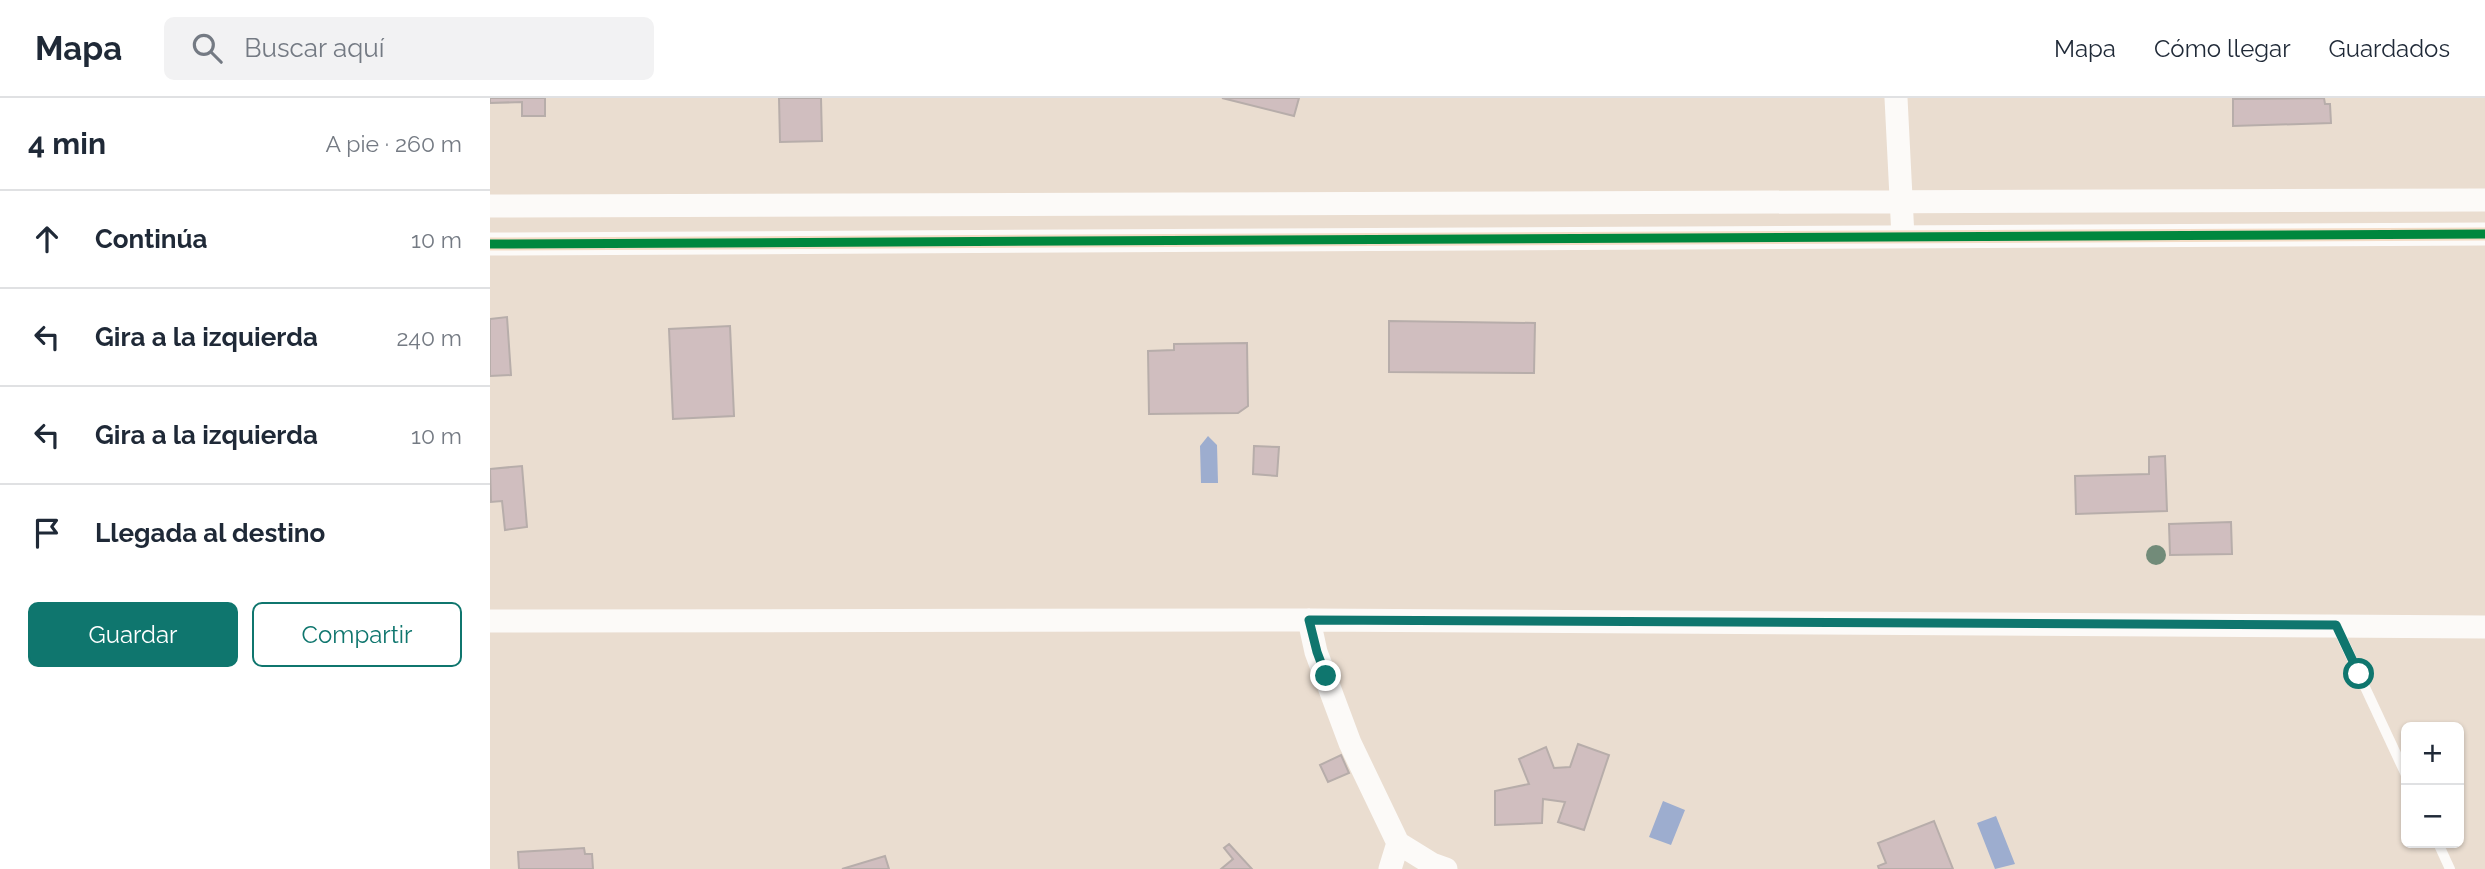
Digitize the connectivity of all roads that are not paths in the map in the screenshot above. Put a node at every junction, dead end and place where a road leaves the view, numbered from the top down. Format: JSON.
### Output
{"nodes":[{"id":1,"x":1896,"y":98,"type":"edge"},
{"id":2,"x":2485,"y":200,"type":"edge"},
{"id":3,"x":1901,"y":202,"type":"junction"},
{"id":4,"x":490,"y":206,"type":"edge"},
{"id":5,"x":2485,"y":233,"type":"edge"},
{"id":6,"x":1903,"y":237,"type":"junction"},
{"id":7,"x":490,"y":244,"type":"edge"},
{"id":8,"x":1309,"y":620,"type":"junction"},
{"id":9,"x":490,"y":621,"type":"edge"},
{"id":10,"x":2336,"y":625,"type":"junction"},
{"id":11,"x":2485,"y":627,"type":"edge"},
{"id":12,"x":2401,"y":764,"type":"edge"},
{"id":13,"x":1398,"y":843,"type":"junction"},
{"id":14,"x":2440,"y":848,"type":"edge"},
{"id":15,"x":1390,"y":869,"type":"edge"},
{"id":16,"x":1447,"y":869,"type":"edge"},
{"id":17,"x":2450,"y":869,"type":"edge"}],
"edges":[{"from":1,"to":3,"type":"street"},
{"from":2,"to":3,"type":"street"},
{"from":3,"to":4,"type":"street"},
{"from":3,"to":6,"type":"street"},
{"from":5,"to":6,"type":"street"},
{"from":6,"to":7,"type":"street"},
{"from":8,"to":9,"type":"street"},
{"from":8,"to":10,"type":"street"},
{"from":8,"to":13,"type":"street"},
{"from":10,"to":11,"type":"street"},
{"from":10,"to":12,"type":"lane"},
{"from":13,"to":15,"type":"street"},
{"from":13,"to":16,"type":"street"},
{"from":14,"to":17,"type":"lane"}]}
